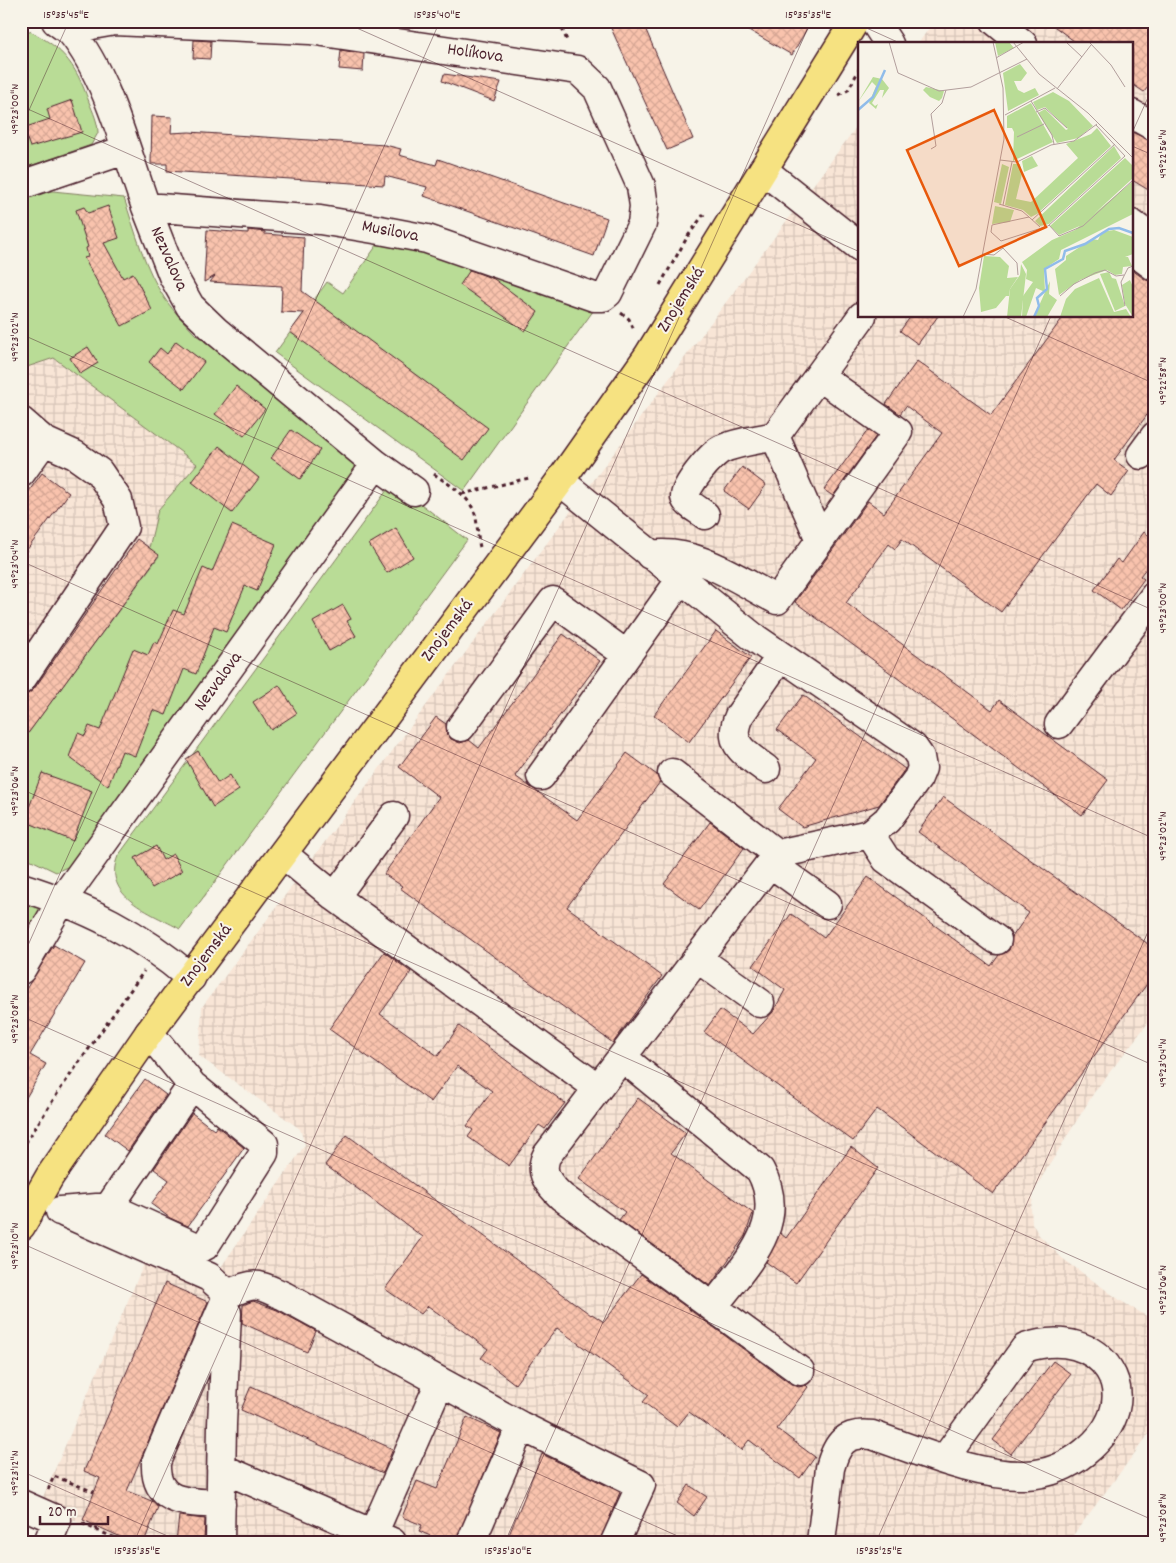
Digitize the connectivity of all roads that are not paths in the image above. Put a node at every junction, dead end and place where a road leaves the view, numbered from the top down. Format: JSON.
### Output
{"nodes":[{"id":1,"x":995,"y":21,"type":"edge"},
{"id":2,"x":856,"y":23,"type":"edge"},
{"id":3,"x":63,"y":27,"type":"edge"},
{"id":4,"x":886,"y":42,"type":"edge"},
{"id":5,"x":1021,"y":42,"type":"edge"},
{"id":6,"x":1134,"y":115,"type":"edge"},
{"id":7,"x":1155,"y":127,"type":"edge"},
{"id":8,"x":125,"y":150,"type":"junction"},
{"id":9,"x":763,"y":170,"type":"junction"},
{"id":10,"x":21,"y":185,"type":"edge"},
{"id":11,"x":146,"y":207,"type":"junction"},
{"id":12,"x":642,"y":224,"type":"joint"},
{"id":13,"x":1134,"y":225,"type":"edge"},
{"id":14,"x":1155,"y":241,"type":"edge"},
{"id":15,"x":858,"y":245,"type":"edge"},
{"id":16,"x":1134,"y":251,"type":"edge"},
{"id":17,"x":1155,"y":267,"type":"edge"},
{"id":18,"x":861,"y":318,"type":"edge"},
{"id":19,"x":818,"y":376,"type":"junction"},
{"id":20,"x":21,"y":421,"type":"edge"},
{"id":21,"x":774,"y":436,"type":"junction"},
{"id":22,"x":44,"y":441,"type":"junction"},
{"id":23,"x":376,"y":464,"type":"junction"},
{"id":24,"x":21,"y":473,"type":"edge"},
{"id":25,"x":560,"y":481,"type":"junction"},
{"id":26,"x":414,"y":491,"type":"dead end"},
{"id":27,"x":705,"y":514,"type":"dead end"},
{"id":28,"x":820,"y":540,"type":"junction"},
{"id":29,"x":650,"y":555,"type":"junction"},
{"id":30,"x":681,"y":579,"type":"junction"},
{"id":31,"x":1155,"y":595,"type":"edge"},
{"id":32,"x":627,"y":655,"type":"junction"},
{"id":33,"x":782,"y":656,"type":"junction"},
{"id":34,"x":21,"y":680,"type":"edge"},
{"id":35,"x":1059,"y":724,"type":"dead end"},
{"id":36,"x":461,"y":727,"type":"dead end"},
{"id":37,"x":766,"y":769,"type":"dead end"},
{"id":38,"x":672,"y":773,"type":"dead end"},
{"id":39,"x":541,"y":776,"type":"dead end"},
{"id":40,"x":394,"y":816,"type":"dead end"},
{"id":41,"x":870,"y":834,"type":"junction"},
{"id":42,"x":283,"y":854,"type":"junction"},
{"id":43,"x":774,"y":858,"type":"junction"},
{"id":44,"x":21,"y":887,"type":"edge"},
{"id":45,"x":335,"y":897,"type":"junction"},
{"id":46,"x":62,"y":900,"type":"junction"},
{"id":47,"x":827,"y":904,"type":"dead end"},
{"id":48,"x":997,"y":940,"type":"dead end"},
{"id":49,"x":697,"y":958,"type":"junction"},
{"id":50,"x":21,"y":970,"type":"edge"},
{"id":51,"x":191,"y":978,"type":"junction"},
{"id":52,"x":760,"y":1003,"type":"dead end"},
{"id":53,"x":149,"y":1033,"type":"junction"},
{"id":54,"x":622,"y":1057,"type":"junction"},
{"id":55,"x":192,"y":1085,"type":"junction"},
{"id":56,"x":598,"y":1088,"type":"junction"},
{"id":57,"x":36,"y":1200,"type":"junction"},
{"id":58,"x":109,"y":1207,"type":"junction"},
{"id":59,"x":60,"y":1211,"type":"junction"},
{"id":60,"x":21,"y":1226,"type":"edge"},
{"id":61,"x":228,"y":1294,"type":"junction"},
{"id":62,"x":713,"y":1307,"type":"junction"},
{"id":63,"x":800,"y":1371,"type":"dead end"},
{"id":64,"x":440,"y":1382,"type":"junction"},
{"id":65,"x":521,"y":1426,"type":"junction"},
{"id":66,"x":944,"y":1460,"type":"junction"},
{"id":67,"x":221,"y":1468,"type":"junction"},
{"id":68,"x":21,"y":1504,"type":"edge"},
{"id":69,"x":221,"y":1504,"type":"junction"},
{"id":70,"x":382,"y":1538,"type":"edge"},
{"id":71,"x":48,"y":1542,"type":"edge"},
{"id":72,"x":220,"y":1542,"type":"edge"},
{"id":73,"x":471,"y":1542,"type":"edge"},
{"id":74,"x":616,"y":1542,"type":"edge"},
{"id":75,"x":821,"y":1542,"type":"edge"}],
"edges":[{"from":1,"to":5,"type":"street"},
{"from":2,"to":4,"type":"street"},
{"from":2,"to":9,"type":"main road","name":"Znojemská"},
{"from":3,"to":8,"type":"street"},
{"from":3,"to":12,"type":"street","name":"Holíkova"},
{"from":6,"to":7,"type":"street"},
{"from":8,"to":10,"type":"street"},
{"from":8,"to":11,"type":"street"},
{"from":9,"to":15,"type":"street"},
{"from":9,"to":25,"type":"main road","name":"Znojemská"},
{"from":11,"to":12,"type":"street","name":"Musilova"},
{"from":11,"to":23,"type":"street","name":"Nezvalova"},
{"from":13,"to":14,"type":"street"},
{"from":16,"to":17,"type":"street"},
{"from":18,"to":19,"type":"street"},
{"from":19,"to":21,"type":"street"},
{"from":19,"to":28,"type":"street"},
{"from":20,"to":22,"type":"street"},
{"from":21,"to":27,"type":"street"},
{"from":21,"to":28,"type":"street"},
{"from":22,"to":24,"type":"street"},
{"from":22,"to":34,"type":"street"},
{"from":23,"to":26,"type":"street","name":"Nezvalova"},
{"from":23,"to":46,"type":"street","name":"Nezvalova"},
{"from":25,"to":29,"type":"street"},
{"from":25,"to":42,"type":"main road","name":"Znojemská"},
{"from":28,"to":29,"type":"street"},
{"from":29,"to":30,"type":"street"},
{"from":30,"to":32,"type":"street"},
{"from":30,"to":33,"type":"street"},
{"from":31,"to":35,"type":"street"},
{"from":32,"to":36,"type":"street"},
{"from":32,"to":39,"type":"street"},
{"from":33,"to":37,"type":"street"},
{"from":33,"to":41,"type":"street"},
{"from":38,"to":43,"type":"street"},
{"from":40,"to":45,"type":"street"},
{"from":41,"to":43,"type":"street"},
{"from":41,"to":48,"type":"street"},
{"from":42,"to":45,"type":"street"},
{"from":42,"to":51,"type":"main road","name":"Znojemská"},
{"from":43,"to":47,"type":"street"},
{"from":43,"to":49,"type":"street"},
{"from":44,"to":46,"type":"street"},
{"from":45,"to":56,"type":"street"},
{"from":46,"to":50,"type":"street","name":"Nezvalova"},
{"from":46,"to":51,"type":"street"},
{"from":49,"to":52,"type":"street"},
{"from":49,"to":54,"type":"street"},
{"from":51,"to":53,"type":"main road","name":"Znojemská"},
{"from":53,"to":55,"type":"street"},
{"from":53,"to":57,"type":"main road","name":"Znojemská"},
{"from":54,"to":56,"type":"street"},
{"from":54,"to":62,"type":"street"},
{"from":55,"to":58,"type":"street"},
{"from":55,"to":58,"type":"street"},
{"from":56,"to":62,"type":"street"},
{"from":57,"to":59,"type":"street"},
{"from":57,"to":60,"type":"main road","name":"Znojemská"},
{"from":58,"to":59,"type":"street"},
{"from":59,"to":61,"type":"street"},
{"from":61,"to":64,"type":"street"},
{"from":61,"to":67,"type":"street"},
{"from":61,"to":69,"type":"street"},
{"from":62,"to":63,"type":"street"},
{"from":64,"to":65,"type":"street"},
{"from":64,"to":70,"type":"street"},
{"from":65,"to":73,"type":"street"},
{"from":65,"to":74,"type":"street"},
{"from":66,"to":66,"type":"street"},
{"from":66,"to":75,"type":"street"},
{"from":67,"to":69,"type":"street"},
{"from":67,"to":70,"type":"street"},
{"from":68,"to":71,"type":"street"},
{"from":69,"to":72,"type":"street"}]}
